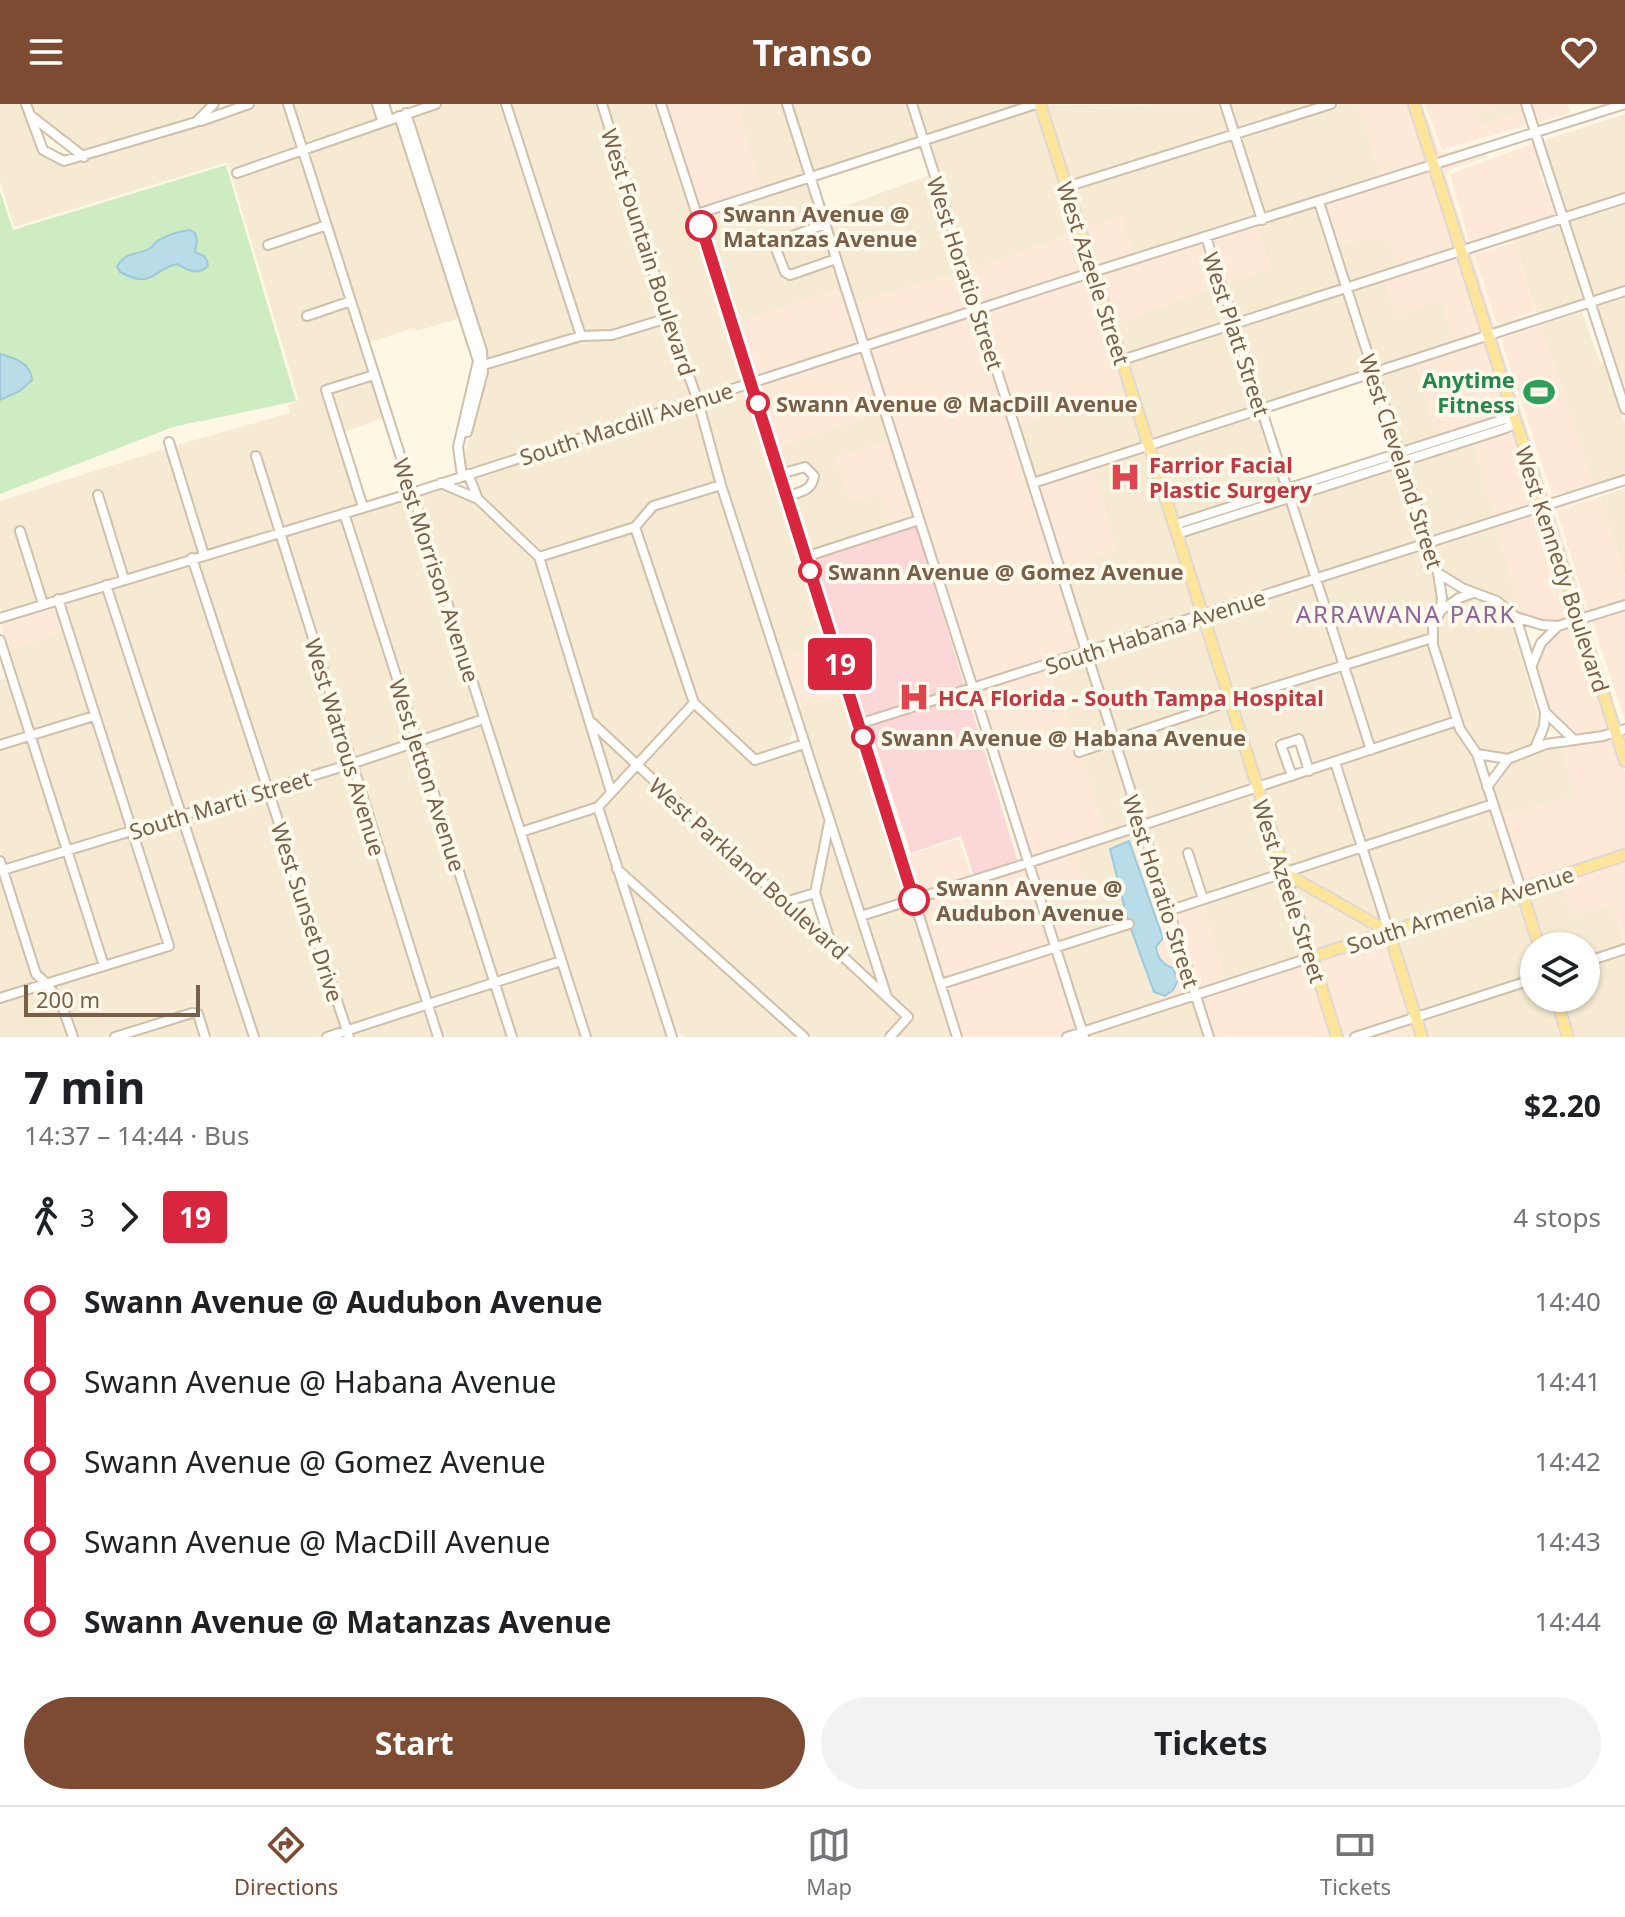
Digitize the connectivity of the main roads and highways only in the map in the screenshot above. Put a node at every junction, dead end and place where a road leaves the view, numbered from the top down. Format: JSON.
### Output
{"nodes":[{"id":1,"x":1038,"y":104,"type":"edge"},
{"id":2,"x":1414,"y":104,"type":"edge"},
{"id":3,"x":1620,"y":730,"type":"edge"},
{"id":4,"x":1625,"y":761,"type":"edge"},
{"id":5,"x":1625,"y":855,"type":"edge"},
{"id":6,"x":1521,"y":889,"type":"junction"},
{"id":7,"x":1389,"y":932,"type":"junction"},
{"id":8,"x":1535,"y":932,"type":"edge"},
{"id":9,"x":1312,"y":957,"type":"joint"},
{"id":10,"x":1560,"y":1012,"type":"edge"},
{"id":11,"x":1337,"y":1037,"type":"edge"},
{"id":12,"x":1422,"y":1037,"type":"edge"},
{"id":13,"x":1568,"y":1037,"type":"edge"}],
"edges":[{"from":1,"to":7,"type":"main road","name":"West Azeele Street"},
{"from":2,"to":3,"type":"main road","name":"West Kennedy Boulevard"},
{"from":3,"to":4,"type":"main road","name":"West Kennedy Boulevard"},
{"from":5,"to":6,"type":"main road","name":"South Armenia Avenue"},
{"from":6,"to":7,"type":"main road","name":"South Armenia Avenue"},
{"from":6,"to":8,"type":"main road"},
{"from":7,"to":9,"type":"main road","name":"South Armenia Avenue"},
{"from":7,"to":12,"type":"main road"},
{"from":9,"to":11,"type":"main road","name":"West Azeele Street"},
{"from":10,"to":13,"type":"main road"}]}
